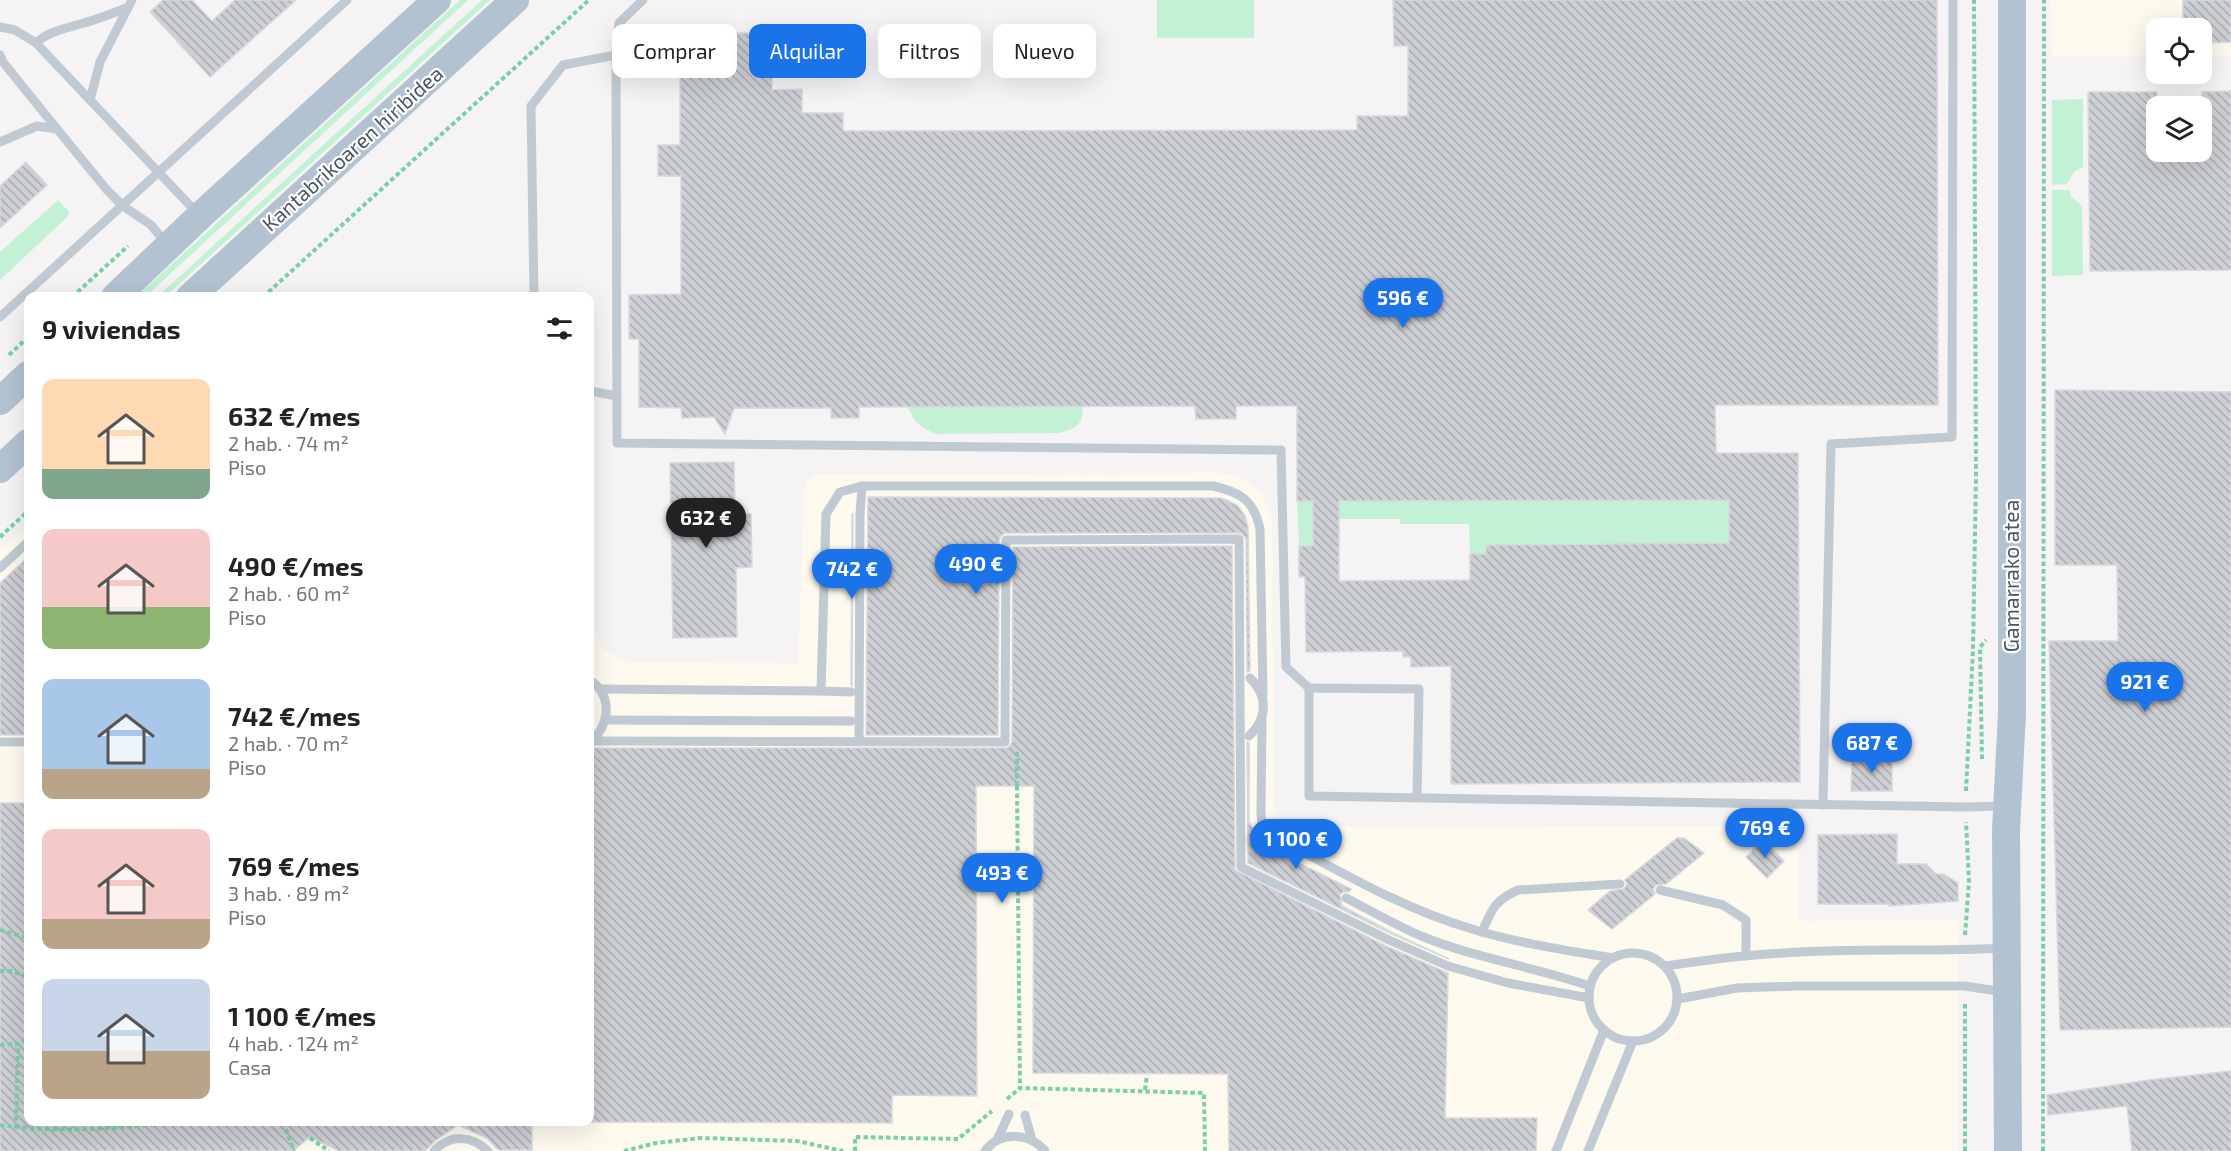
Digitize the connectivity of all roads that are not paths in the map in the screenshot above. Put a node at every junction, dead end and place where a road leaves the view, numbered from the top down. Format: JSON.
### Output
{"nodes":[{"id":1,"x":347,"y":0,"type":"edge"},
{"id":2,"x":437,"y":0,"type":"edge"},
{"id":3,"x":515,"y":0,"type":"edge"},
{"id":4,"x":643,"y":0,"type":"edge"},
{"id":5,"x":1953,"y":0,"type":"edge"},
{"id":6,"x":2012,"y":0,"type":"edge"},
{"id":7,"x":129,"y":4,"type":"edge"},
{"id":8,"x":619,"y":24,"type":"edge"},
{"id":9,"x":0,"y":27,"type":"edge"},
{"id":10,"x":36,"y":42,"type":"junction"},
{"id":11,"x":612,"y":56,"type":"edge"},
{"id":12,"x":1,"y":63,"type":"edge"},
{"id":13,"x":616,"y":78,"type":"edge"},
{"id":14,"x":90,"y":100,"type":"junction"},
{"id":15,"x":57,"y":129,"type":"junction"},
{"id":16,"x":0,"y":142,"type":"edge"},
{"id":17,"x":159,"y":171,"type":"junction"},
{"id":18,"x":123,"y":206,"type":"junction"},
{"id":19,"x":200,"y":216,"type":"junction"},
{"id":20,"x":169,"y":246,"type":"junction"},
{"id":21,"x":28,"y":292,"type":"edge"},
{"id":22,"x":120,"y":292,"type":"edge"},
{"id":23,"x":195,"y":292,"type":"edge"},
{"id":24,"x":534,"y":292,"type":"edge"},
{"id":25,"x":24,"y":295,"type":"edge"},
{"id":26,"x":0,"y":317,"type":"edge"},
{"id":27,"x":24,"y":379,"type":"edge"},
{"id":28,"x":594,"y":392,"type":"edge"},
{"id":29,"x":617,"y":396,"type":"junction"},
{"id":30,"x":0,"y":401,"type":"edge"},
{"id":31,"x":24,"y":447,"type":"edge"},
{"id":32,"x":0,"y":469,"type":"edge"},
{"id":33,"x":862,"y":486,"type":"junction"},
{"id":34,"x":24,"y":546,"type":"edge"},
{"id":35,"x":0,"y":568,"type":"edge"},
{"id":36,"x":1250,"y":678,"type":"dead end"},
{"id":37,"x":594,"y":684,"type":"edge"},
{"id":38,"x":1309,"y":688,"type":"junction"},
{"id":39,"x":600,"y":689,"type":"junction"},
{"id":40,"x":821,"y":691,"type":"junction"},
{"id":41,"x":851,"y":692,"type":"dead end"},
{"id":42,"x":1263,"y":696,"type":"junction"},
{"id":43,"x":605,"y":720,"type":"junction"},
{"id":44,"x":1262,"y":720,"type":"junction"},
{"id":45,"x":851,"y":721,"type":"dead end"},
{"id":46,"x":598,"y":734,"type":"dead end"},
{"id":47,"x":1249,"y":736,"type":"dead end"},
{"id":48,"x":594,"y":741,"type":"edge"},
{"id":49,"x":0,"y":742,"type":"edge"},
{"id":50,"x":24,"y":742,"type":"edge"},
{"id":51,"x":859,"y":742,"type":"junction"},
{"id":52,"x":1417,"y":798,"type":"junction"},
{"id":53,"x":1823,"y":805,"type":"junction"},
{"id":54,"x":2007,"y":806,"type":"junction"},
{"id":55,"x":1620,"y":884,"type":"dead end"},
{"id":56,"x":1660,"y":890,"type":"dead end"},
{"id":57,"x":1346,"y":898,"type":"dead end"},
{"id":58,"x":1482,"y":932,"type":"junction"},
{"id":59,"x":2007,"y":947,"type":"junction"},
{"id":60,"x":1746,"y":956,"type":"junction"},
{"id":61,"x":1612,"y":958,"type":"junction"},
{"id":62,"x":1666,"y":966,"type":"junction"},
{"id":63,"x":1590,"y":986,"type":"junction"},
{"id":64,"x":2007,"y":993,"type":"junction"},
{"id":65,"x":1589,"y":998,"type":"junction"},
{"id":66,"x":1678,"y":999,"type":"junction"},
{"id":67,"x":1604,"y":1030,"type":"junction"},
{"id":68,"x":1633,"y":1041,"type":"junction"},
{"id":69,"x":1009,"y":1114,"type":"dead end"},
{"id":70,"x":1025,"y":1115,"type":"dead end"},
{"id":71,"x":476,"y":1133,"type":"dead end"},
{"id":72,"x":997,"y":1140,"type":"junction"},
{"id":73,"x":1032,"y":1140,"type":"junction"},
{"id":74,"x":485,"y":1148,"type":"edge"},
{"id":75,"x":434,"y":1151,"type":"edge"},
{"id":76,"x":985,"y":1151,"type":"edge"},
{"id":77,"x":1045,"y":1151,"type":"edge"},
{"id":78,"x":1556,"y":1151,"type":"edge"},
{"id":79,"x":1588,"y":1151,"type":"edge"},
{"id":80,"x":2008,"y":1151,"type":"edge"}],
"edges":[{"from":1,"to":17,"type":"lane"},
{"from":2,"to":19,"type":"main road"},
{"from":3,"to":23,"type":"main road","name":"Kantabrikoaren hiribidea"},
{"from":4,"to":8,"type":"lane"},
{"from":5,"to":53,"type":"lane"},
{"from":6,"to":54,"type":"main road","name":"Gamarrako atea"},
{"from":7,"to":10,"type":"lane"},
{"from":7,"to":14,"type":"lane"},
{"from":9,"to":10,"type":"lane"},
{"from":10,"to":14,"type":"lane"},
{"from":11,"to":24,"type":"lane"},
{"from":12,"to":15,"type":"lane"},
{"from":13,"to":29,"type":"lane"},
{"from":14,"to":17,"type":"lane"},
{"from":15,"to":16,"type":"lane"},
{"from":15,"to":18,"type":"lane"},
{"from":17,"to":18,"type":"lane"},
{"from":17,"to":19,"type":"lane"},
{"from":18,"to":20,"type":"lane"},
{"from":18,"to":21,"type":"lane"},
{"from":19,"to":20,"type":"main road"},
{"from":20,"to":22,"type":"main road"},
{"from":25,"to":26,"type":"lane"},
{"from":27,"to":30,"type":"main road"},
{"from":28,"to":29,"type":"lane"},
{"from":29,"to":38,"type":"lane"},
{"from":31,"to":32,"type":"main road"},
{"from":33,"to":40,"type":"lane"},
{"from":33,"to":42,"type":"lane"},
{"from":33,"to":51,"type":"lane","bridge":true},
{"from":34,"to":35,"type":"lane"},
{"from":36,"to":42,"type":"lane"},
{"from":37,"to":39,"type":"lane"},
{"from":38,"to":52,"type":"lane"},
{"from":38,"to":52,"type":"lane"},
{"from":39,"to":40,"type":"lane"},
{"from":39,"to":43,"type":"lane"},
{"from":40,"to":41,"type":"lane"},
{"from":42,"to":44,"type":"lane"},
{"from":43,"to":45,"type":"lane"},
{"from":43,"to":46,"type":"lane"},
{"from":44,"to":47,"type":"lane"},
{"from":44,"to":58,"type":"lane"},
{"from":48,"to":51,"type":"lane","bridge":true},
{"from":49,"to":50,"type":"lane"},
{"from":51,"to":65,"type":"lane","bridge":true},
{"from":52,"to":53,"type":"lane"},
{"from":53,"to":54,"type":"lane"},
{"from":54,"to":59,"type":"main road","name":"Gamarrako atea"},
{"from":55,"to":58,"type":"lane"},
{"from":56,"to":60,"type":"lane"},
{"from":57,"to":63,"type":"lane"},
{"from":58,"to":61,"type":"lane"},
{"from":59,"to":60,"type":"lane"},
{"from":59,"to":64,"type":"main road","name":"Gamarrako atea"},
{"from":60,"to":62,"type":"lane"},
{"from":61,"to":62,"type":"lane"},
{"from":61,"to":63,"type":"lane"},
{"from":62,"to":66,"type":"lane"},
{"from":63,"to":65,"type":"lane"},
{"from":64,"to":66,"type":"lane"},
{"from":64,"to":80,"type":"main road","name":"Gamarrako atea"},
{"from":65,"to":67,"type":"lane"},
{"from":66,"to":68,"type":"lane"},
{"from":67,"to":68,"type":"lane"},
{"from":67,"to":78,"type":"lane"},
{"from":68,"to":79,"type":"lane"},
{"from":69,"to":72,"type":"lane"},
{"from":70,"to":73,"type":"lane"},
{"from":71,"to":74,"type":"lane"},
{"from":72,"to":73,"type":"lane"},
{"from":72,"to":76,"type":"lane"},
{"from":73,"to":77,"type":"lane"},
{"from":74,"to":75,"type":"lane"}]}
